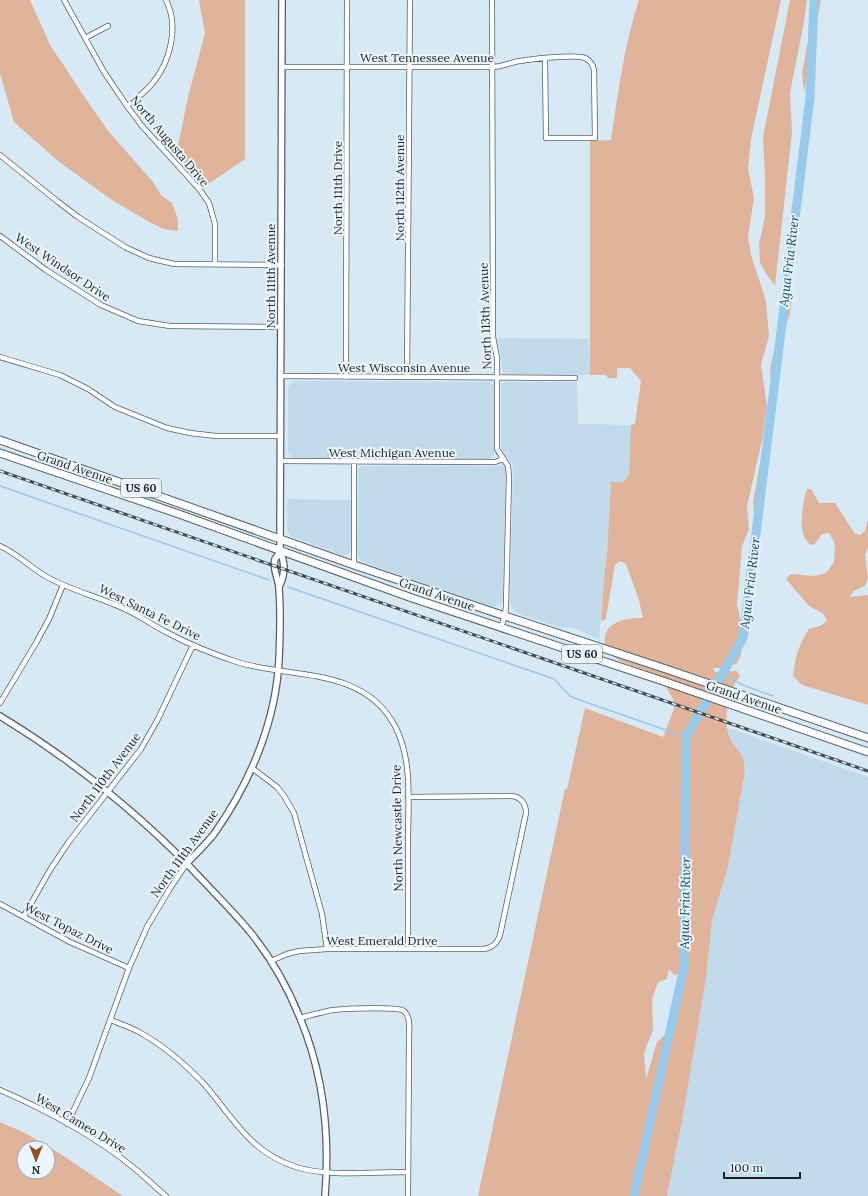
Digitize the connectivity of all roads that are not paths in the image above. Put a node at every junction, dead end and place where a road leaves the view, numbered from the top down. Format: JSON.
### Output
{"nodes":[{"id":1,"x":64,"y":0,"type":"edge"},
{"id":2,"x":166,"y":0,"type":"edge"},
{"id":3,"x":282,"y":0,"type":"edge"},
{"id":4,"x":348,"y":0,"type":"edge"},
{"id":5,"x":410,"y":0,"type":"edge"},
{"id":6,"x":492,"y":0,"type":"edge"},
{"id":7,"x":108,"y":26,"type":"dead end"},
{"id":8,"x":85,"y":38,"type":"junction"},
{"id":9,"x":545,"y":58,"type":"junction"},
{"id":10,"x":282,"y":67,"type":"junction"},
{"id":11,"x":348,"y":67,"type":"junction"},
{"id":12,"x":410,"y":67,"type":"junction"},
{"id":13,"x":493,"y":67,"type":"junction"},
{"id":14,"x":127,"y":106,"type":"junction"},
{"id":15,"x":0,"y":155,"type":"edge"},
{"id":16,"x":0,"y":236,"type":"edge"},
{"id":17,"x":215,"y":264,"type":"junction"},
{"id":18,"x":282,"y":265,"type":"junction"},
{"id":19,"x":281,"y":327,"type":"junction"},
{"id":20,"x":0,"y":357,"type":"edge"},
{"id":21,"x":281,"y":376,"type":"junction"},
{"id":22,"x":346,"y":377,"type":"junction"},
{"id":23,"x":407,"y":377,"type":"junction"},
{"id":24,"x":497,"y":377,"type":"junction"},
{"id":25,"x":576,"y":378,"type":"dead end"},
{"id":26,"x":281,"y":436,"type":"junction"},
{"id":27,"x":0,"y":440,"type":"edge"},
{"id":28,"x":0,"y":453,"type":"edge"},
{"id":29,"x":503,"y":459,"type":"junction"},
{"id":30,"x":280,"y":461,"type":"junction"},
{"id":31,"x":354,"y":462,"type":"junction"},
{"id":32,"x":280,"y":538,"type":"junction"},
{"id":33,"x":0,"y":546,"type":"edge"},
{"id":34,"x":280,"y":552,"type":"junction"},
{"id":35,"x":354,"y":565,"type":"junction"},
{"id":36,"x":63,"y":585,"type":"junction"},
{"id":37,"x":279,"y":587,"type":"junction"},
{"id":38,"x":505,"y":616,"type":"junction"},
{"id":39,"x":501,"y":627,"type":"junction"},
{"id":40,"x":193,"y":645,"type":"junction"},
{"id":41,"x":278,"y":671,"type":"junction"},
{"id":42,"x":0,"y":703,"type":"edge"},
{"id":43,"x":0,"y":716,"type":"edge"},
{"id":44,"x":868,"y":738,"type":"edge"},
{"id":45,"x":868,"y":752,"type":"edge"},
{"id":46,"x":252,"y":768,"type":"junction"},
{"id":47,"x":107,"y":792,"type":"junction"},
{"id":48,"x":408,"y":797,"type":"junction"},
{"id":49,"x":188,"y":863,"type":"junction"},
{"id":50,"x":0,"y":904,"type":"edge"},
{"id":51,"x":24,"y":916,"type":"junction"},
{"id":52,"x":327,"y":949,"type":"junction"},
{"id":53,"x":408,"y":949,"type":"junction"},
{"id":54,"x":271,"y":961,"type":"junction"},
{"id":55,"x":129,"y":968,"type":"junction"},
{"id":56,"x":300,"y":1018,"type":"junction"},
{"id":57,"x":111,"y":1020,"type":"junction"},
{"id":58,"x":0,"y":1090,"type":"edge"},
{"id":59,"x":67,"y":1124,"type":"junction"},
{"id":60,"x":327,"y":1172,"type":"junction"},
{"id":61,"x":408,"y":1172,"type":"junction"},
{"id":62,"x":166,"y":1196,"type":"edge"},
{"id":63,"x":325,"y":1196,"type":"edge"},
{"id":64,"x":408,"y":1196,"type":"edge"}],
"edges":[{"from":1,"to":8,"type":"street","name":"North Augusta Drive"},
{"from":2,"to":14,"type":"street"},
{"from":3,"to":10,"type":"street","name":"North 111th Avenue"},
{"from":4,"to":11,"type":"street","name":"North 111th Drive"},
{"from":5,"to":12,"type":"street","name":"North 112th Avenue"},
{"from":6,"to":13,"type":"street","name":"North 113th Avenue"},
{"from":7,"to":8,"type":"street"},
{"from":8,"to":14,"type":"street","name":"North Augusta Drive"},
{"from":9,"to":9,"type":"street","name":"West Tennessee Avenue"},
{"from":9,"to":13,"type":"street","name":"West Tennessee Avenue"},
{"from":10,"to":11,"type":"street","name":"West Tennessee Avenue"},
{"from":10,"to":18,"type":"street","name":"North 111th Avenue"},
{"from":11,"to":12,"type":"street","name":"West Tennessee Avenue"},
{"from":11,"to":22,"type":"street","name":"North 111th Drive"},
{"from":12,"to":13,"type":"street","name":"West Tennessee Avenue"},
{"from":12,"to":23,"type":"street","name":"North 112th Avenue"},
{"from":13,"to":24,"type":"street","name":"North 113th Avenue"},
{"from":14,"to":17,"type":"street","name":"North Augusta Drive"},
{"from":15,"to":17,"type":"street"},
{"from":16,"to":19,"type":"street","name":"West Windsor Drive"},
{"from":17,"to":18,"type":"street"},
{"from":18,"to":19,"type":"street","name":"North 111th Avenue"},
{"from":19,"to":21,"type":"street","name":"North 111th Avenue"},
{"from":20,"to":26,"type":"street"},
{"from":21,"to":22,"type":"street","name":"West Wisconsin Avenue"},
{"from":21,"to":26,"type":"street","name":"North 111th Avenue"},
{"from":22,"to":23,"type":"street","name":"West Wisconsin Avenue"},
{"from":23,"to":24,"type":"street","name":"West Wisconsin Avenue"},
{"from":24,"to":25,"type":"street","name":"West Wisconsin Avenue"},
{"from":24,"to":29,"type":"street","name":"North 113th Avenue"},
{"from":26,"to":30,"type":"street","name":"North 111th Avenue"},
{"from":27,"to":32,"type":"highway","name":"Grand Avenue","number":"US 60"},
{"from":28,"to":34,"type":"highway","name":"Grand Avenue","number":"US 60"},
{"from":29,"to":31,"type":"street","name":"West Michigan Avenue"},
{"from":29,"to":38,"type":"street","name":"North 113th Avenue"},
{"from":30,"to":31,"type":"street","name":"West Michigan Avenue"},
{"from":30,"to":32,"type":"street","name":"North 111th Avenue"},
{"from":31,"to":35,"type":"street"},
{"from":32,"to":34,"type":"street","name":"North 111th Avenue"},
{"from":32,"to":35,"type":"highway","name":"Grand Avenue","number":"US 60"},
{"from":33,"to":36,"type":"street","name":"West Santa Fe Drive"},
{"from":34,"to":37,"type":"street","name":"North 111th Avenue"},
{"from":34,"to":37,"type":"street","name":"North 111th Avenue"},
{"from":34,"to":39,"type":"highway","name":"Grand Avenue","number":"US 60"},
{"from":35,"to":38,"type":"highway","name":"Grand Avenue","number":"US 60"},
{"from":36,"to":40,"type":"street","name":"West Santa Fe Drive"},
{"from":36,"to":42,"type":"street"},
{"from":37,"to":41,"type":"street","name":"North 111th Avenue"},
{"from":38,"to":39,"type":"street","name":"North 113th Avenue"},
{"from":38,"to":44,"type":"highway","name":"Grand Avenue","number":"US 60"},
{"from":39,"to":45,"type":"highway","name":"Grand Avenue","number":"US 60"},
{"from":40,"to":41,"type":"street","name":"West Santa Fe Drive"},
{"from":40,"to":47,"type":"street","name":"North 110th Avenue"},
{"from":41,"to":46,"type":"street","name":"North 111th Avenue"},
{"from":41,"to":48,"type":"street","name":"North Newcastle Drive"},
{"from":43,"to":47,"type":"street"},
{"from":46,"to":49,"type":"street","name":"North 111th Avenue"},
{"from":46,"to":52,"type":"street"},
{"from":47,"to":49,"type":"street"},
{"from":47,"to":51,"type":"street","name":"North 110th Avenue"},
{"from":48,"to":53,"type":"street","name":"North Newcastle Drive"},
{"from":48,"to":53,"type":"street","name":"West Emerald Drive"},
{"from":49,"to":54,"type":"street"},
{"from":49,"to":55,"type":"street","name":"North 111th Avenue"},
{"from":50,"to":51,"type":"street","name":"West Topaz Drive"},
{"from":51,"to":55,"type":"street","name":"West Topaz Drive"},
{"from":52,"to":53,"type":"street","name":"West Emerald Drive"},
{"from":52,"to":54,"type":"street","name":"West Emerald Drive"},
{"from":54,"to":56,"type":"street"},
{"from":55,"to":57,"type":"street","name":"North 111th Avenue"},
{"from":56,"to":60,"type":"street"},
{"from":56,"to":61,"type":"street"},
{"from":57,"to":59,"type":"street","name":"North 111th Avenue"},
{"from":57,"to":60,"type":"street"},
{"from":58,"to":59,"type":"street","name":"West Cameo Drive"},
{"from":59,"to":62,"type":"street","name":"West Cameo Drive"},
{"from":60,"to":61,"type":"street"},
{"from":60,"to":63,"type":"street"},
{"from":61,"to":64,"type":"street"}]}
